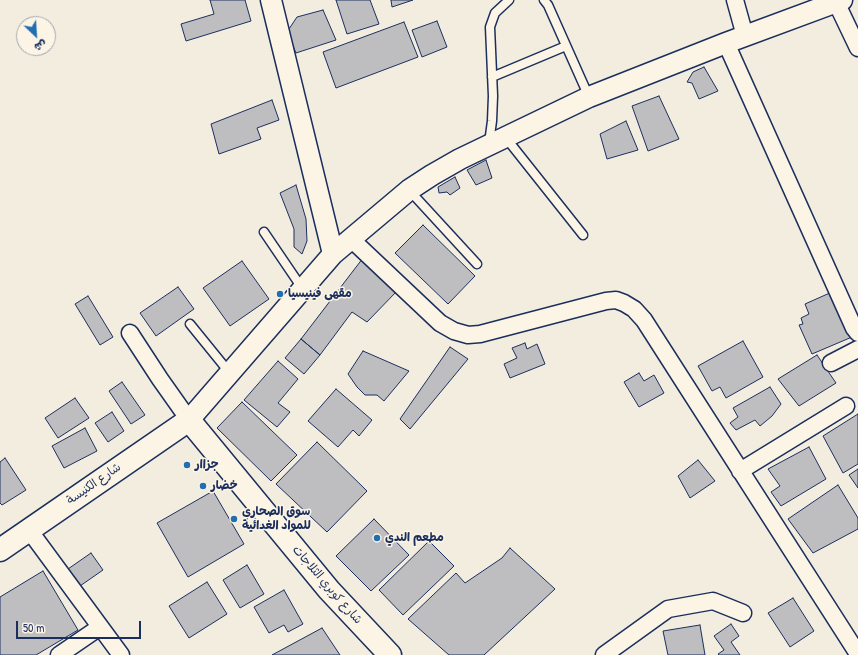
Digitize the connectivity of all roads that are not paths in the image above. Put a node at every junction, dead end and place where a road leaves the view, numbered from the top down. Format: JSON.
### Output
{"nodes":[{"id":1,"x":271,"y":0,"type":"edge"},
{"id":2,"x":509,"y":0,"type":"edge"},
{"id":3,"x":544,"y":0,"type":"edge"},
{"id":4,"x":735,"y":0,"type":"edge"},
{"id":5,"x":839,"y":1,"type":"edge"},
{"id":6,"x":745,"y":36,"type":"junction"},
{"id":7,"x":726,"y":43,"type":"junction"},
{"id":8,"x":566,"y":46,"type":"junction"},
{"id":9,"x":858,"y":48,"type":"edge"},
{"id":10,"x":492,"y":77,"type":"junction"},
{"id":11,"x":589,"y":96,"type":"junction"},
{"id":12,"x":497,"y":141,"type":"junction"},
{"id":13,"x":409,"y":190,"type":"junction"},
{"id":14,"x":264,"y":232,"type":"dead end"},
{"id":15,"x":583,"y":235,"type":"dead end"},
{"id":16,"x":350,"y":238,"type":"junction"},
{"id":17,"x":333,"y":254,"type":"junction"},
{"id":18,"x":477,"y":264,"type":"dead end"},
{"id":19,"x":302,"y":289,"type":"junction"},
{"id":20,"x":190,"y":324,"type":"dead end"},
{"id":21,"x":130,"y":333,"type":"dead end"},
{"id":22,"x":858,"y":333,"type":"edge"},
{"id":23,"x":858,"y":348,"type":"edge"},
{"id":24,"x":831,"y":363,"type":"dead end"},
{"id":25,"x":230,"y":373,"type":"junction"},
{"id":26,"x":846,"y":406,"type":"dead end"},
{"id":27,"x":189,"y":420,"type":"junction"},
{"id":28,"x":740,"y":471,"type":"junction"},
{"id":29,"x":29,"y":530,"type":"junction"},
{"id":30,"x":0,"y":550,"type":"edge"},
{"id":31,"x":743,"y":613,"type":"dead end"},
{"id":32,"x":100,"y":627,"type":"junction"},
{"id":33,"x":858,"y":654,"type":"edge"},
{"id":34,"x":59,"y":655,"type":"edge"},
{"id":35,"x":121,"y":655,"type":"edge"},
{"id":36,"x":390,"y":655,"type":"edge"},
{"id":37,"x":604,"y":655,"type":"edge"}],
"edges":[{"from":1,"to":17,"type":"street"},
{"from":2,"to":10,"type":"lane"},
{"from":3,"to":8,"type":"lane"},
{"from":4,"to":6,"type":"street"},
{"from":5,"to":6,"type":"street"},
{"from":5,"to":9,"type":"street"},
{"from":6,"to":7,"type":"street"},
{"from":7,"to":11,"type":"street"},
{"from":7,"to":22,"type":"street"},
{"from":8,"to":10,"type":"lane"},
{"from":8,"to":11,"type":"lane"},
{"from":10,"to":12,"type":"lane"},
{"from":11,"to":12,"type":"street"},
{"from":12,"to":13,"type":"street"},
{"from":12,"to":15,"type":"lane"},
{"from":13,"to":16,"type":"street"},
{"from":13,"to":18,"type":"lane"},
{"from":14,"to":19,"type":"lane"},
{"from":16,"to":17,"type":"street"},
{"from":16,"to":28,"type":"street"},
{"from":17,"to":19,"type":"street"},
{"from":19,"to":25,"type":"street"},
{"from":20,"to":25,"type":"lane"},
{"from":21,"to":27,"type":"street"},
{"from":23,"to":24,"type":"street"},
{"from":25,"to":27,"type":"street"},
{"from":26,"to":28,"type":"street"},
{"from":27,"to":29,"type":"main road","name":"شارع الكنيسة"},
{"from":27,"to":36,"type":"main road","name":"شارع كوبري الثلاجات"},
{"from":28,"to":33,"type":"street"},
{"from":29,"to":30,"type":"main road","name":"شارع الكنيسة"},
{"from":29,"to":32,"type":"street"},
{"from":31,"to":37,"type":"street"},
{"from":32,"to":34,"type":"street"},
{"from":32,"to":35,"type":"street"}]}
